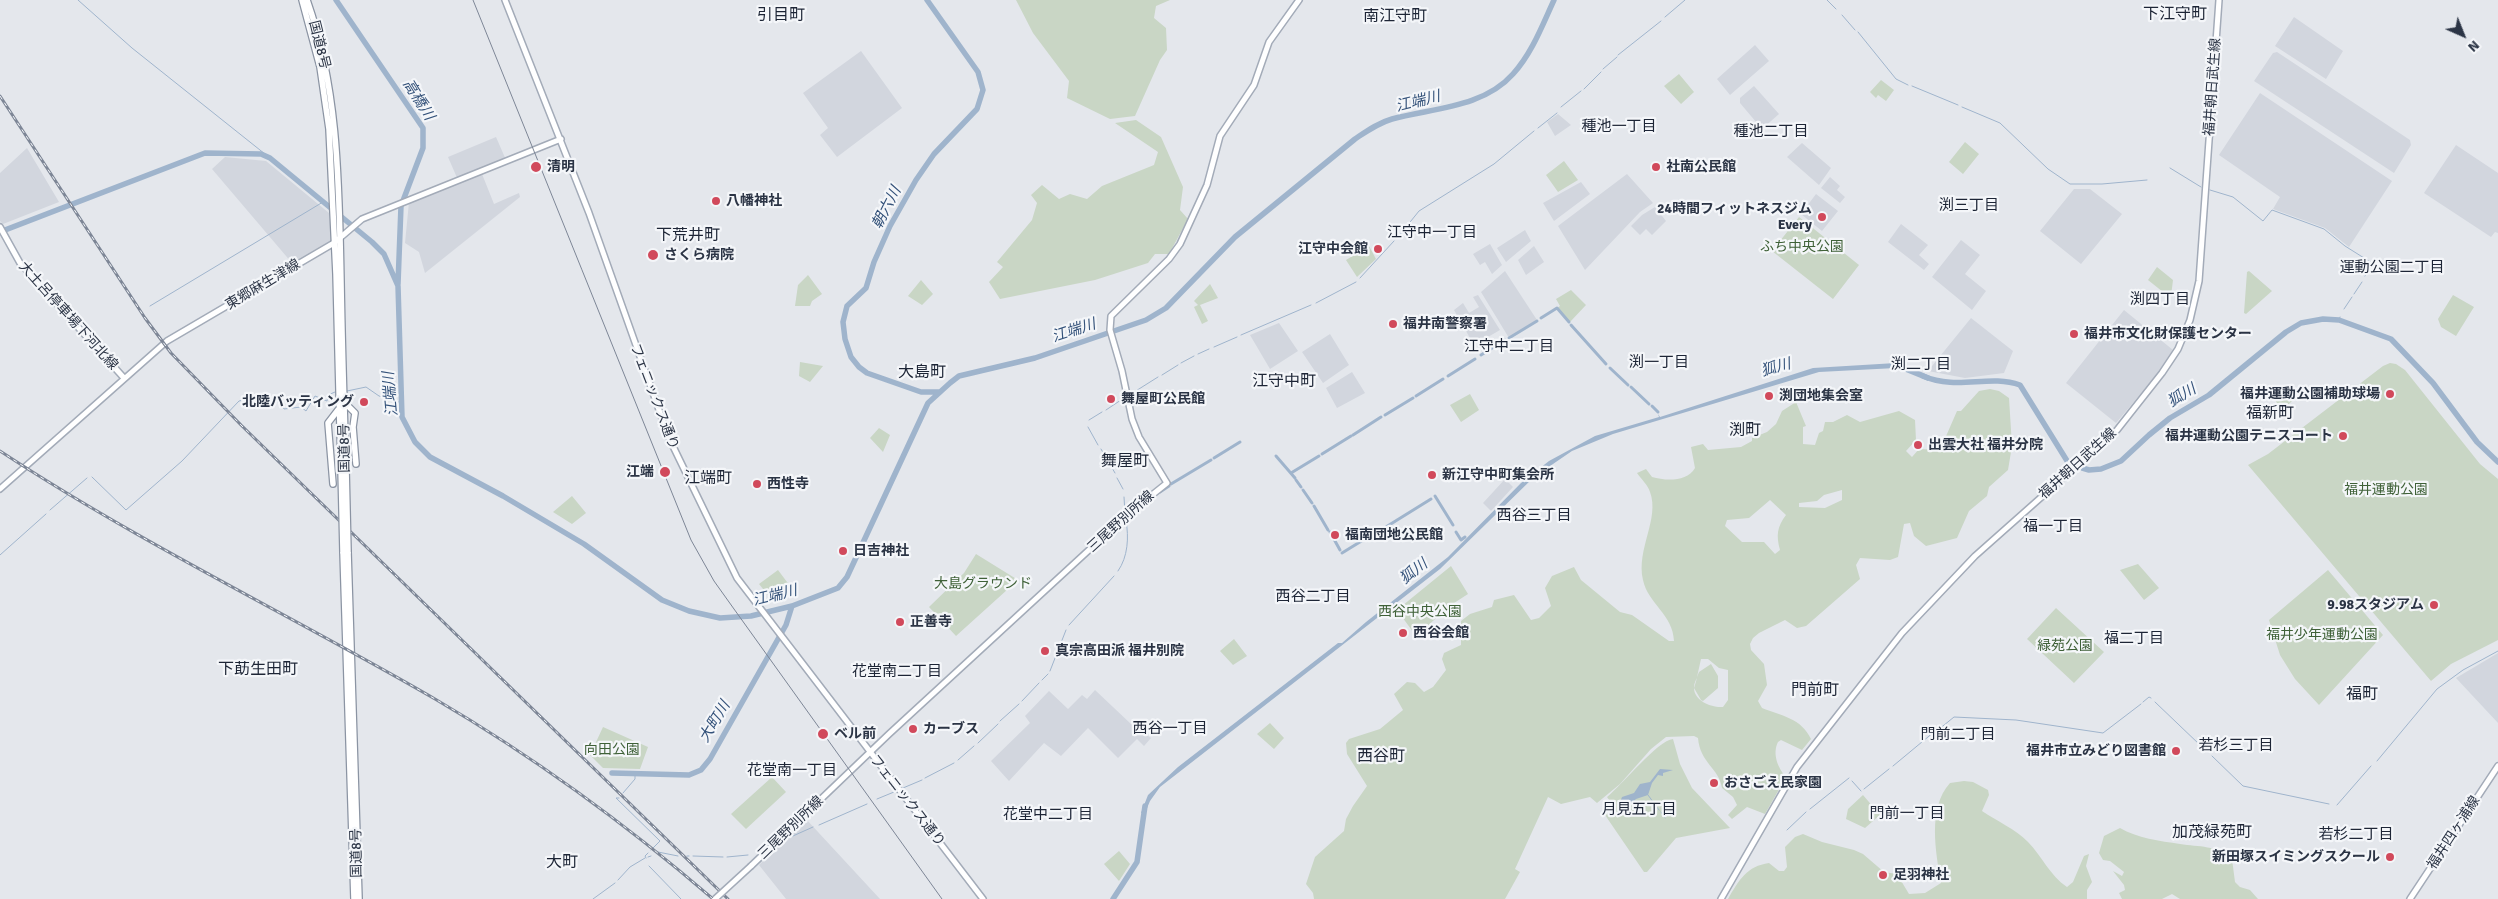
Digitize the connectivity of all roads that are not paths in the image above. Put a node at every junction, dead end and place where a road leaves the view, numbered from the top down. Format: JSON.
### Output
{"nodes":[{"id":1,"x":302,"y":0,"type":"edge"},
{"id":2,"x":307,"y":0,"type":"edge"},
{"id":3,"x":505,"y":0,"type":"edge"},
{"id":4,"x":1299,"y":0,"type":"edge"},
{"id":5,"x":2219,"y":0,"type":"edge"},
{"id":6,"x":561,"y":139,"type":"junction"},
{"id":7,"x":336,"y":199,"type":"junction"},
{"id":8,"x":336,"y":219,"type":"junction"},
{"id":9,"x":0,"y":227,"type":"edge"},
{"id":10,"x":340,"y":238,"type":"junction"},
{"id":11,"x":334,"y":243,"type":"junction"},
{"id":12,"x":124,"y":378,"type":"junction"},
{"id":13,"x":344,"y":401,"type":"junction"},
{"id":14,"x":339,"y":408,"type":"junction"},
{"id":15,"x":352,"y":410,"type":"junction"},
{"id":16,"x":344,"y":419,"type":"junction"},
{"id":17,"x":329,"y":425,"type":"junction"},
{"id":18,"x":340,"y":432,"type":"junction"},
{"id":19,"x":356,"y":464,"type":"dead end"},
{"id":20,"x":343,"y":468,"type":"junction"},
{"id":21,"x":333,"y":484,"type":"dead end"},
{"id":22,"x":0,"y":489,"type":"edge"},
{"id":23,"x":346,"y":552,"type":"junction"},
{"id":24,"x":870,"y":753,"type":"junction"},
{"id":25,"x":2498,"y":766,"type":"edge"},
{"id":26,"x":354,"y":899,"type":"edge"},
{"id":27,"x":359,"y":899,"type":"edge"},
{"id":28,"x":715,"y":899,"type":"edge"},
{"id":29,"x":982,"y":899,"type":"edge"},
{"id":30,"x":1721,"y":899,"type":"edge"},
{"id":31,"x":2410,"y":899,"type":"edge"}],
"edges":[{"from":1,"to":7,"type":"highway","name":"国道8号"},
{"from":2,"to":7,"type":"highway","name":"国道8号"},
{"from":3,"to":6,"type":"main road","name":"フェニックス通り"},
{"from":4,"to":24,"type":"main road","name":"三尾野別所線"},
{"from":5,"to":30,"type":"main road","name":"福井朝日武生線"},
{"from":6,"to":10,"type":"main road","name":"東郷麻生津線"},
{"from":6,"to":24,"type":"main road","name":"フェニックス通り"},
{"from":7,"to":8,"type":"highway","name":"国道8号"},
{"from":8,"to":10,"type":"highway","name":"国道8号"},
{"from":8,"to":11,"type":"highway","name":"国道8号"},
{"from":9,"to":12,"type":"main road","name":"大土呂停車場下河北線"},
{"from":10,"to":11,"type":"main road","name":"東郷麻生津線"},
{"from":10,"to":13,"type":"highway","name":"国道8号"},
{"from":11,"to":12,"type":"main road","name":"東郷麻生津線"},
{"from":11,"to":14,"type":"highway","name":"国道8号"},
{"from":12,"to":22,"type":"main road","name":"東郷麻生津線"},
{"from":13,"to":15,"type":"highway"},
{"from":13,"to":16,"type":"highway","name":"国道8号"},
{"from":14,"to":17,"type":"highway"},
{"from":14,"to":18,"type":"highway","name":"国道8号"},
{"from":15,"to":16,"type":"highway"},
{"from":15,"to":19,"type":"highway"},
{"from":16,"to":20,"type":"highway","name":"国道8号"},
{"from":17,"to":18,"type":"highway"},
{"from":17,"to":21,"type":"highway"},
{"from":18,"to":20,"type":"highway","name":"国道8号"},
{"from":20,"to":23,"type":"highway","name":"国道8号","bridge":true},
{"from":23,"to":26,"type":"highway","name":"国道8号"},
{"from":23,"to":27,"type":"highway","name":"国道8号"},
{"from":24,"to":28,"type":"main road","name":"三尾野別所線","bridge":true},
{"from":24,"to":29,"type":"main road","name":"フェニックス通り"},
{"from":25,"to":31,"type":"main road","name":"福井四ヶ浦線"}]}
